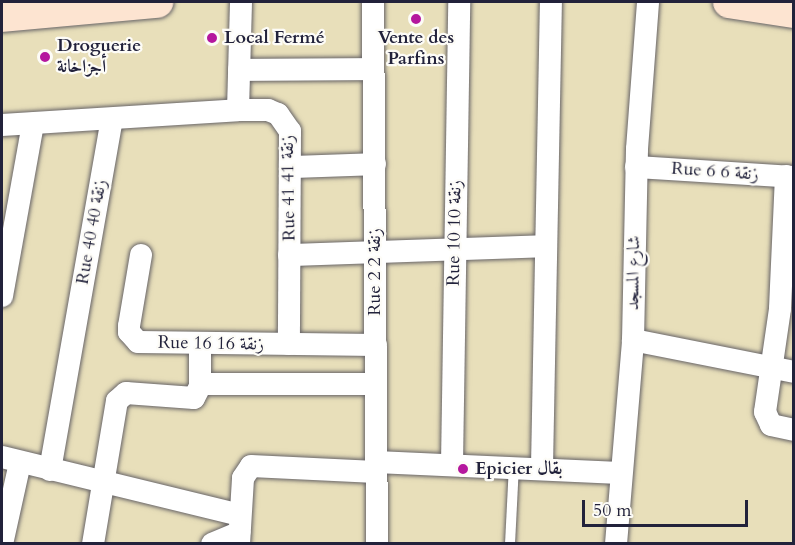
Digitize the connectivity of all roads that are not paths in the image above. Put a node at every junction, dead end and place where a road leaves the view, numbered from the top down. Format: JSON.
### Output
{"nodes":[{"id":1,"x":157,"y":2,"type":"edge"},
{"id":2,"x":241,"y":2,"type":"edge"},
{"id":3,"x":373,"y":2,"type":"edge"},
{"id":4,"x":459,"y":2,"type":"edge"},
{"id":5,"x":551,"y":2,"type":"edge"},
{"id":6,"x":648,"y":2,"type":"edge"},
{"id":7,"x":729,"y":2,"type":"edge"},
{"id":8,"x":794,"y":12,"type":"edge"},
{"id":9,"x":2,"y":16,"type":"edge"},
{"id":10,"x":374,"y":69,"type":"junction"},
{"id":11,"x":239,"y":70,"type":"junction"},
{"id":12,"x":238,"y":110,"type":"junction"},
{"id":13,"x":112,"y":119,"type":"junction"},
{"id":14,"x":33,"y":124,"type":"junction"},
{"id":15,"x":2,"y":125,"type":"edge"},
{"id":16,"x":375,"y":164,"type":"junction"},
{"id":17,"x":636,"y":166,"type":"junction"},
{"id":18,"x":290,"y":167,"type":"junction"},
{"id":19,"x":790,"y":177,"type":"edge"},
{"id":20,"x":546,"y":246,"type":"junction"},
{"id":21,"x":455,"y":249,"type":"junction"},
{"id":22,"x":375,"y":252,"type":"junction"},
{"id":23,"x":141,"y":255,"type":"dead end"},
{"id":24,"x":289,"y":255,"type":"junction"},
{"id":25,"x":2,"y":296,"type":"edge"},
{"id":26,"x":633,"y":340,"type":"junction"},
{"id":27,"x":289,"y":344,"type":"junction"},
{"id":28,"x":376,"y":345,"type":"junction"},
{"id":29,"x":200,"y":346,"type":"junction"},
{"id":30,"x":783,"y":370,"type":"edge"},
{"id":31,"x":200,"y":384,"type":"junction"},
{"id":32,"x":376,"y":384,"type":"junction"},
{"id":33,"x":794,"y":430,"type":"edge"},
{"id":34,"x":11,"y":460,"type":"edge"},
{"id":35,"x":452,"y":464,"type":"junction"},
{"id":36,"x":514,"y":466,"type":"junction"},
{"id":37,"x":376,"y":467,"type":"junction"},
{"id":38,"x":542,"y":467,"type":"junction"},
{"id":39,"x":50,"y":470,"type":"junction"},
{"id":40,"x":620,"y":473,"type":"junction"},
{"id":41,"x":106,"y":484,"type":"junction"},
{"id":42,"x":240,"y":530,"type":"edge"},
{"id":43,"x":2,"y":543,"type":"edge"},
{"id":44,"x":93,"y":543,"type":"edge"},
{"id":45,"x":212,"y":543,"type":"edge"},
{"id":46,"x":377,"y":543,"type":"edge"},
{"id":47,"x":510,"y":543,"type":"edge"},
{"id":48,"x":616,"y":543,"type":"edge"}],
"edges":[{"from":1,"to":9,"type":"main road"},
{"from":2,"to":11,"type":"street"},
{"from":3,"to":10,"type":"street","name":"Rue 2 زنقة 2"},
{"from":4,"to":21,"type":"street","name":"Rue 10 زنقة 10"},
{"from":5,"to":20,"type":"street"},
{"from":6,"to":17,"type":"street","name":"شارع المسجد"},
{"from":7,"to":8,"type":"main road"},
{"from":10,"to":11,"type":"street"},
{"from":10,"to":16,"type":"street","name":"Rue 2 زنقة 2"},
{"from":11,"to":12,"type":"street"},
{"from":12,"to":13,"type":"street"},
{"from":12,"to":18,"type":"street","name":"Rue 41 زنقة 41"},
{"from":13,"to":14,"type":"street"},
{"from":13,"to":39,"type":"street","name":"Rue 40 زنقة 40"},
{"from":14,"to":15,"type":"street"},
{"from":14,"to":25,"type":"street"},
{"from":16,"to":18,"type":"street"},
{"from":16,"to":22,"type":"street","name":"Rue 2 زنقة 2"},
{"from":17,"to":19,"type":"street","name":"Rue 6 زنقة 6"},
{"from":17,"to":26,"type":"street","name":"شارع المسجد"},
{"from":18,"to":24,"type":"street","name":"Rue 41 زنقة 41"},
{"from":19,"to":30,"type":"street"},
{"from":20,"to":21,"type":"street"},
{"from":20,"to":38,"type":"street"},
{"from":21,"to":22,"type":"street"},
{"from":21,"to":35,"type":"street","name":"Rue 10 زنقة 10"},
{"from":22,"to":24,"type":"street"},
{"from":22,"to":28,"type":"street","name":"Rue 2 زنقة 2"},
{"from":23,"to":29,"type":"street","name":"Rue 16 زنقة 16"},
{"from":24,"to":27,"type":"street","name":"Rue 41 زنقة 41"},
{"from":26,"to":30,"type":"street"},
{"from":26,"to":40,"type":"street","name":"شارع المسجد"},
{"from":27,"to":28,"type":"street","name":"Rue 16 زنقة 16"},
{"from":27,"to":29,"type":"street","name":"Rue 16 زنقة 16"},
{"from":28,"to":32,"type":"street","name":"Rue 2 زنقة 2"},
{"from":29,"to":31,"type":"street"},
{"from":30,"to":33,"type":"street"},
{"from":31,"to":32,"type":"street"},
{"from":31,"to":41,"type":"street"},
{"from":32,"to":37,"type":"street","name":"Rue 2 زنقة 2"},
{"from":34,"to":39,"type":"street"},
{"from":34,"to":43,"type":"street"},
{"from":35,"to":36,"type":"street"},
{"from":35,"to":37,"type":"street"},
{"from":36,"to":38,"type":"street"},
{"from":36,"to":47,"type":"lane"},
{"from":37,"to":42,"type":"street"},
{"from":37,"to":46,"type":"street","name":"Rue 2 زنقة 2"},
{"from":38,"to":40,"type":"street"},
{"from":39,"to":41,"type":"street"},
{"from":40,"to":48,"type":"street","name":"شارع المسجد"},
{"from":41,"to":42,"type":"street"},
{"from":41,"to":44,"type":"street"},
{"from":42,"to":45,"type":"street"}]}
